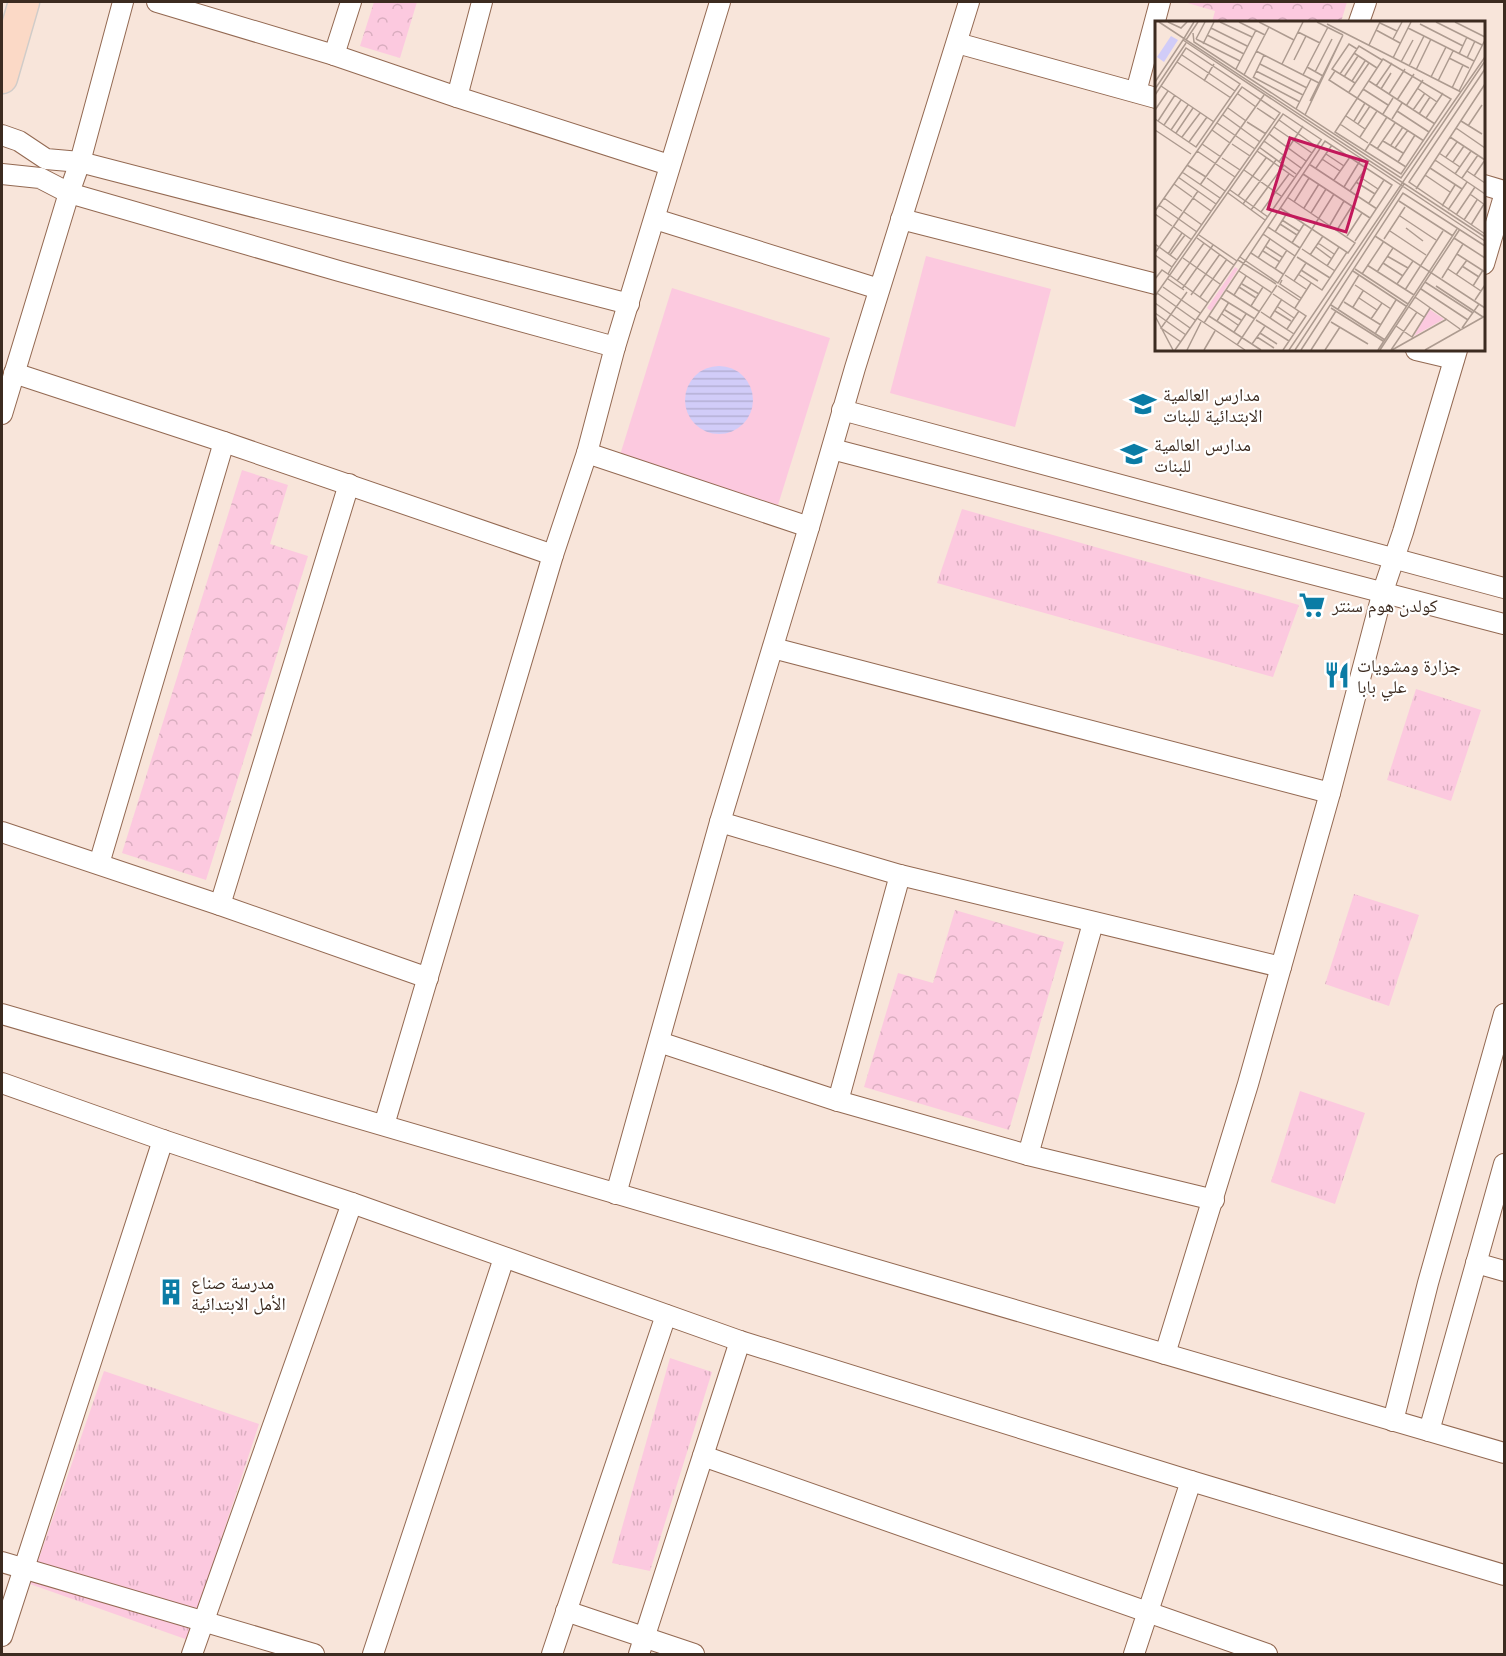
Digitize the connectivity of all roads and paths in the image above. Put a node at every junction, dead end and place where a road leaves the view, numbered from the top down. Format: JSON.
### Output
{"nodes":[{"id":1,"x":24,"y":2,"type":"edge"},
{"id":2,"x":123,"y":2,"type":"edge"},
{"id":3,"x":157,"y":2,"type":"edge"},
{"id":4,"x":351,"y":2,"type":"edge"},
{"id":5,"x":482,"y":2,"type":"edge"},
{"id":6,"x":720,"y":2,"type":"edge"},
{"id":7,"x":969,"y":2,"type":"edge"},
{"id":8,"x":1160,"y":2,"type":"edge"},
{"id":9,"x":1366,"y":2,"type":"edge"},
{"id":10,"x":1359,"y":21,"type":"edge"},
{"id":11,"x":957,"y":43,"type":"junction"},
{"id":12,"x":334,"y":55,"type":"junction"},
{"id":13,"x":2,"y":78,"type":"edge"},
{"id":14,"x":1136,"y":92,"type":"junction"},
{"id":15,"x":457,"y":97,"type":"junction"},
{"id":16,"x":1155,"y":98,"type":"edge"},
{"id":17,"x":10,"y":138,"type":"edge"},
{"id":18,"x":80,"y":162,"type":"junction"},
{"id":19,"x":669,"y":165,"type":"junction"},
{"id":20,"x":5,"y":174,"type":"edge"},
{"id":21,"x":1485,"y":185,"type":"edge"},
{"id":22,"x":1504,"y":191,"type":"edge"},
{"id":23,"x":69,"y":193,"type":"junction"},
{"id":24,"x":1504,"y":196,"type":"edge"},
{"id":25,"x":655,"y":219,"type":"junction"},
{"id":26,"x":901,"y":219,"type":"junction"},
{"id":27,"x":1485,"y":261,"type":"edge"},
{"id":28,"x":1155,"y":284,"type":"edge"},
{"id":29,"x":879,"y":289,"type":"junction"},
{"id":30,"x":629,"y":304,"type":"junction"},
{"id":31,"x":615,"y":347,"type":"junction"},
{"id":32,"x":1426,"y":351,"type":"edge"},
{"id":33,"x":1455,"y":354,"type":"edge"},
{"id":34,"x":14,"y":373,"type":"junction"},
{"id":35,"x":842,"y":410,"type":"junction"},
{"id":36,"x":2,"y":414,"type":"edge"},
{"id":37,"x":225,"y":442,"type":"junction"},
{"id":38,"x":832,"y":449,"type":"junction"},
{"id":39,"x":587,"y":453,"type":"junction"},
{"id":40,"x":349,"y":484,"type":"junction"},
{"id":41,"x":809,"y":527,"type":"junction"},
{"id":42,"x":553,"y":555,"type":"junction"},
{"id":43,"x":1394,"y":558,"type":"junction"},
{"id":44,"x":1504,"y":588,"type":"edge"},
{"id":45,"x":1383,"y":591,"type":"junction"},
{"id":46,"x":1504,"y":624,"type":"edge"},
{"id":47,"x":773,"y":648,"type":"junction"},
{"id":48,"x":1330,"y":793,"type":"junction"},
{"id":49,"x":720,"y":822,"type":"junction"},
{"id":50,"x":2,"y":832,"type":"edge"},
{"id":51,"x":99,"y":864,"type":"junction"},
{"id":52,"x":900,"y":875,"type":"junction"},
{"id":53,"x":220,"y":905,"type":"junction"},
{"id":54,"x":1093,"y":923,"type":"junction"},
{"id":55,"x":1281,"y":967,"type":"junction"},
{"id":56,"x":429,"y":978,"type":"junction"},
{"id":57,"x":2,"y":1014,"type":"edge"},
{"id":58,"x":1504,"y":1014,"type":"edge"},
{"id":59,"x":659,"y":1042,"type":"junction"},
{"id":60,"x":3,"y":1087,"type":"edge"},
{"id":61,"x":838,"y":1101,"type":"junction"},
{"id":62,"x":384,"y":1125,"type":"junction"},
{"id":63,"x":163,"y":1140,"type":"junction"},
{"id":64,"x":1028,"y":1155,"type":"junction"},
{"id":65,"x":1504,"y":1164,"type":"edge"},
{"id":66,"x":616,"y":1194,"type":"junction"},
{"id":67,"x":1214,"y":1200,"type":"junction"},
{"id":68,"x":352,"y":1203,"type":"junction"},
{"id":69,"x":504,"y":1258,"type":"junction"},
{"id":70,"x":1476,"y":1263,"type":"junction"},
{"id":71,"x":1504,"y":1271,"type":"edge"},
{"id":72,"x":666,"y":1315,"type":"junction"},
{"id":73,"x":740,"y":1341,"type":"junction"},
{"id":74,"x":1165,"y":1354,"type":"junction"},
{"id":75,"x":1393,"y":1421,"type":"junction"},
{"id":76,"x":1429,"y":1431,"type":"junction"},
{"id":77,"x":1504,"y":1454,"type":"edge"},
{"id":78,"x":703,"y":1456,"type":"junction"},
{"id":79,"x":1191,"y":1481,"type":"junction"},
{"id":80,"x":2,"y":1562,"type":"edge"},
{"id":81,"x":24,"y":1569,"type":"junction"},
{"id":82,"x":1504,"y":1575,"type":"edge"},
{"id":83,"x":566,"y":1611,"type":"junction"},
{"id":84,"x":1147,"y":1612,"type":"junction"},
{"id":85,"x":204,"y":1622,"type":"junction"},
{"id":86,"x":2,"y":1636,"type":"edge"},
{"id":87,"x":641,"y":1646,"type":"edge"},
{"id":88,"x":192,"y":1654,"type":"edge"},
{"id":89,"x":314,"y":1654,"type":"edge"},
{"id":90,"x":373,"y":1654,"type":"edge"},
{"id":91,"x":552,"y":1654,"type":"edge"},
{"id":92,"x":694,"y":1654,"type":"edge"},
{"id":93,"x":1134,"y":1654,"type":"edge"},
{"id":94,"x":1267,"y":1654,"type":"edge"}],
"edges":[{"from":1,"to":13,"type":"main road"},
{"from":2,"to":18,"type":"street"},
{"from":3,"to":12,"type":"street"},
{"from":4,"to":12,"type":"street"},
{"from":5,"to":15,"type":"street"},
{"from":6,"to":19,"type":"street"},
{"from":7,"to":11,"type":"street"},
{"from":8,"to":14,"type":"street"},
{"from":9,"to":10,"type":"street"},
{"from":11,"to":14,"type":"street"},
{"from":11,"to":26,"type":"street"},
{"from":12,"to":15,"type":"street"},
{"from":14,"to":16,"type":"street"},
{"from":15,"to":19,"type":"street"},
{"from":17,"to":18,"type":"street"},
{"from":18,"to":23,"type":"street"},
{"from":18,"to":30,"type":"street"},
{"from":19,"to":25,"type":"street"},
{"from":20,"to":23,"type":"street"},
{"from":21,"to":22,"type":"street"},
{"from":23,"to":31,"type":"street"},
{"from":23,"to":34,"type":"street"},
{"from":24,"to":27,"type":"street"},
{"from":25,"to":29,"type":"street"},
{"from":25,"to":30,"type":"street"},
{"from":26,"to":28,"type":"street"},
{"from":26,"to":29,"type":"street"},
{"from":29,"to":35,"type":"street"},
{"from":30,"to":31,"type":"street"},
{"from":31,"to":39,"type":"street"},
{"from":32,"to":33,"type":"street"},
{"from":33,"to":43,"type":"street"},
{"from":34,"to":36,"type":"street"},
{"from":34,"to":37,"type":"street"},
{"from":35,"to":38,"type":"street"},
{"from":35,"to":43,"type":"street"},
{"from":37,"to":40,"type":"street"},
{"from":37,"to":51,"type":"street"},
{"from":38,"to":41,"type":"street"},
{"from":38,"to":45,"type":"street"},
{"from":39,"to":41,"type":"street"},
{"from":39,"to":42,"type":"street"},
{"from":40,"to":42,"type":"street"},
{"from":40,"to":53,"type":"street"},
{"from":41,"to":47,"type":"street"},
{"from":42,"to":56,"type":"street"},
{"from":43,"to":44,"type":"street"},
{"from":43,"to":45,"type":"street"},
{"from":45,"to":46,"type":"street"},
{"from":45,"to":48,"type":"street"},
{"from":47,"to":48,"type":"street"},
{"from":47,"to":49,"type":"street"},
{"from":48,"to":55,"type":"street"},
{"from":49,"to":52,"type":"street"},
{"from":49,"to":59,"type":"street"},
{"from":50,"to":51,"type":"street"},
{"from":51,"to":53,"type":"street"},
{"from":52,"to":54,"type":"street"},
{"from":52,"to":61,"type":"street"},
{"from":53,"to":56,"type":"street"},
{"from":54,"to":55,"type":"street"},
{"from":54,"to":64,"type":"street"},
{"from":55,"to":67,"type":"street"},
{"from":56,"to":62,"type":"street"},
{"from":57,"to":62,"type":"street"},
{"from":58,"to":75,"type":"street"},
{"from":59,"to":61,"type":"street"},
{"from":59,"to":66,"type":"street"},
{"from":60,"to":63,"type":"street"},
{"from":61,"to":64,"type":"street"},
{"from":62,"to":66,"type":"street"},
{"from":63,"to":68,"type":"street"},
{"from":63,"to":81,"type":"street"},
{"from":64,"to":67,"type":"street"},
{"from":65,"to":70,"type":"street"},
{"from":66,"to":74,"type":"street"},
{"from":67,"to":74,"type":"street"},
{"from":68,"to":69,"type":"street"},
{"from":68,"to":85,"type":"street"},
{"from":69,"to":72,"type":"street"},
{"from":69,"to":90,"type":"street"},
{"from":70,"to":71,"type":"street"},
{"from":70,"to":76,"type":"street"},
{"from":72,"to":73,"type":"street"},
{"from":72,"to":83,"type":"street"},
{"from":73,"to":78,"type":"street"},
{"from":73,"to":79,"type":"street"},
{"from":74,"to":75,"type":"street"},
{"from":75,"to":76,"type":"street"},
{"from":76,"to":77,"type":"street"},
{"from":78,"to":84,"type":"street"},
{"from":78,"to":87,"type":"street"},
{"from":79,"to":82,"type":"street"},
{"from":79,"to":84,"type":"street"},
{"from":80,"to":81,"type":"street"},
{"from":81,"to":85,"type":"street"},
{"from":81,"to":86,"type":"street"},
{"from":83,"to":87,"type":"street"},
{"from":83,"to":91,"type":"street"},
{"from":84,"to":93,"type":"street"},
{"from":84,"to":94,"type":"street"},
{"from":85,"to":88,"type":"street"},
{"from":85,"to":89,"type":"street"},
{"from":87,"to":92,"type":"street"}]}
